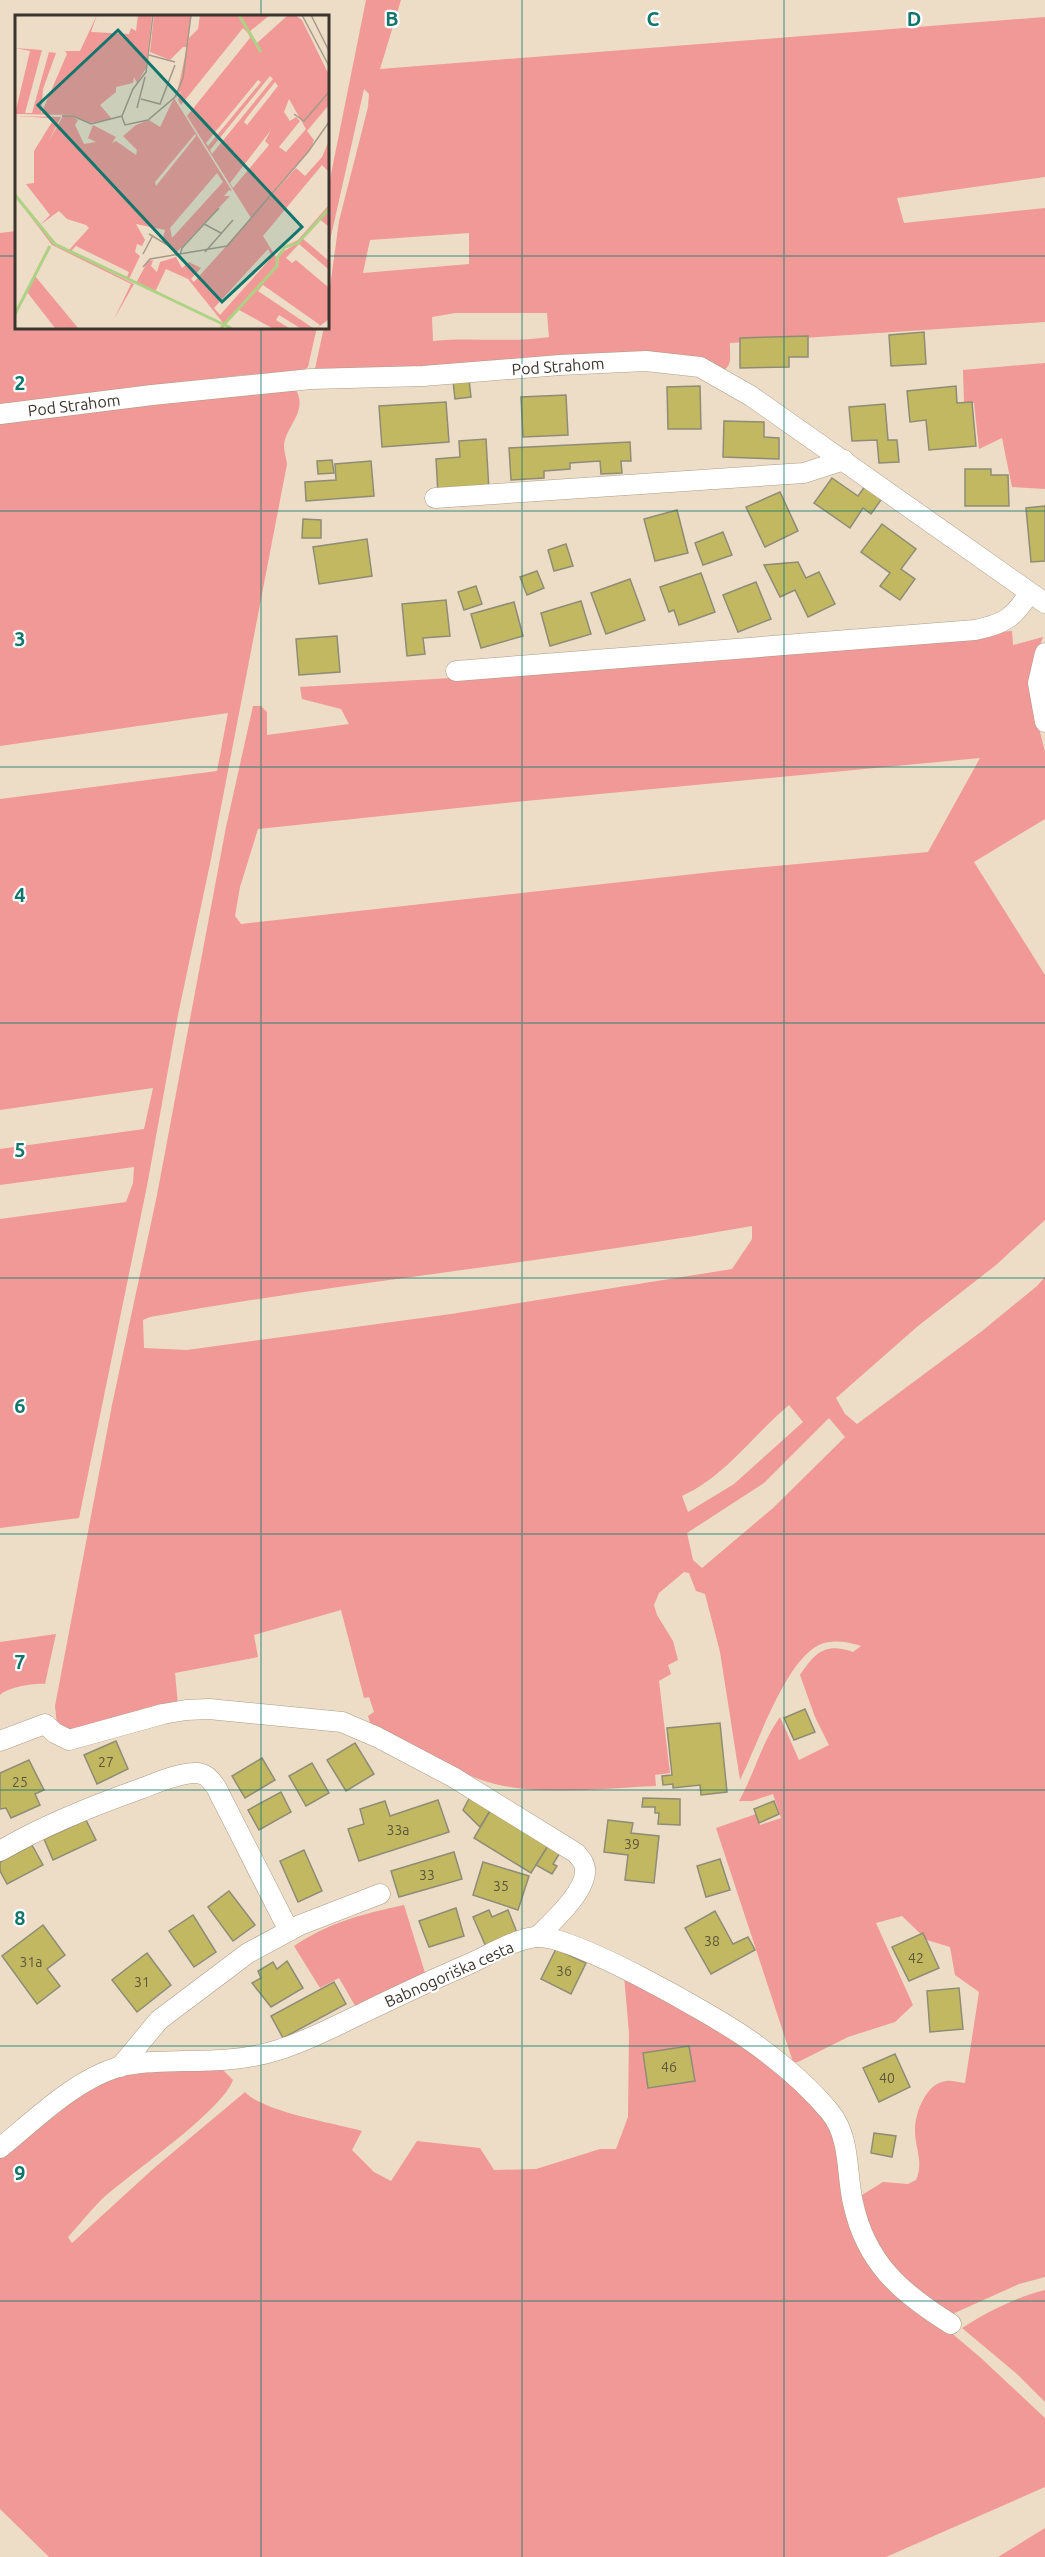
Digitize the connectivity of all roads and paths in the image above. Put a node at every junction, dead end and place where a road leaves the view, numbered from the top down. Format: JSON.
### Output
{"nodes":[{"id":1,"x":0,"y":414,"type":"edge"},
{"id":2,"x":844,"y":460,"type":"junction"},
{"id":3,"x":435,"y":498,"type":"dead end"},
{"id":4,"x":1037,"y":598,"type":"edge"},
{"id":5,"x":1045,"y":653,"type":"edge"},
{"id":6,"x":456,"y":671,"type":"dead end"},
{"id":7,"x":1045,"y":722,"type":"edge"},
{"id":8,"x":0,"y":1741,"type":"edge"},
{"id":9,"x":0,"y":1851,"type":"edge"},
{"id":10,"x":380,"y":1894,"type":"dead end"},
{"id":11,"x":289,"y":1931,"type":"junction"},
{"id":12,"x":537,"y":1937,"type":"junction"},
{"id":13,"x":120,"y":2067,"type":"junction"},
{"id":14,"x":0,"y":2148,"type":"edge"},
{"id":15,"x":951,"y":2324,"type":"dead end"}],
"edges":[{"from":1,"to":2,"type":"street","name":"Pod Strahom"},
{"from":2,"to":3,"type":"street"},
{"from":2,"to":4,"type":"street","name":"Pod Strahom"},
{"from":4,"to":6,"type":"street"},
{"from":5,"to":7,"type":"street"},
{"from":8,"to":12,"type":"street"},
{"from":9,"to":11,"type":"street"},
{"from":10,"to":11,"type":"street"},
{"from":11,"to":13,"type":"street"},
{"from":12,"to":13,"type":"street","name":"Babnogoriška cesta"},
{"from":12,"to":15,"type":"street"},
{"from":13,"to":14,"type":"street","name":"Babnogoriška cesta"}]}
